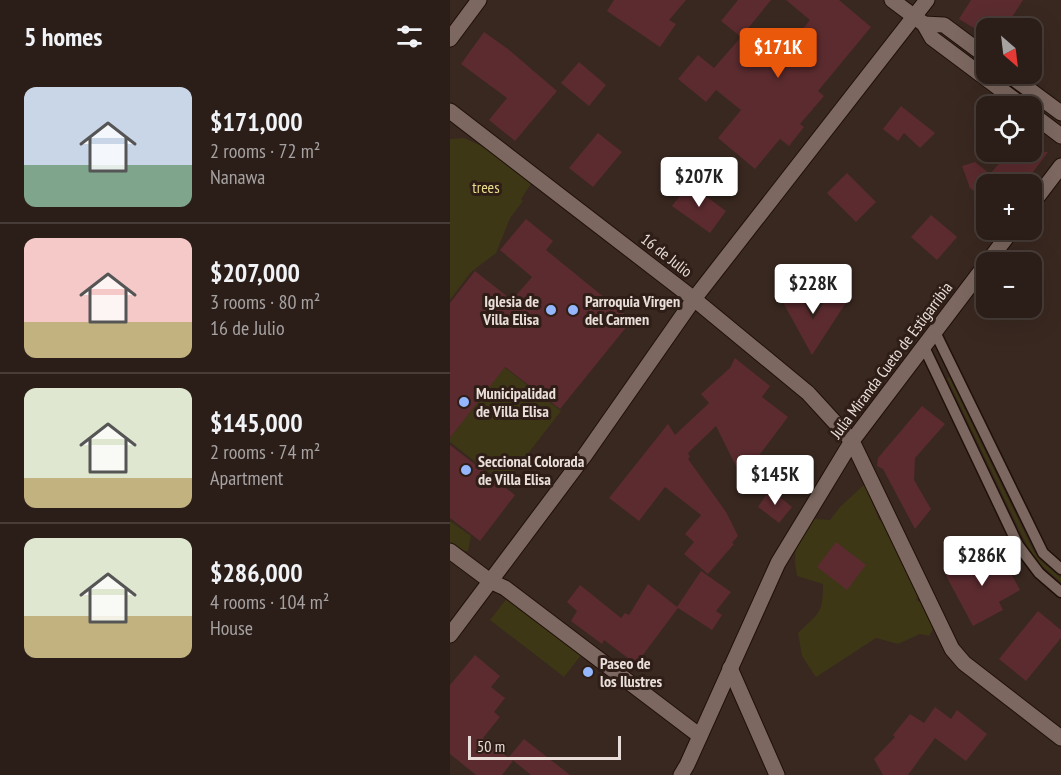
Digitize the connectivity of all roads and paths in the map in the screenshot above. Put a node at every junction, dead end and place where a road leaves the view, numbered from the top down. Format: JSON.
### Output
{"nodes":[{"id":1,"x":479,"y":0,"type":"edge"},
{"id":2,"x":892,"y":0,"type":"edge"},
{"id":3,"x":927,"y":0,"type":"edge"},
{"id":4,"x":919,"y":21,"type":"junction"},
{"id":5,"x":450,"y":39,"type":"edge"},
{"id":6,"x":976,"y":49,"type":"edge"},
{"id":7,"x":1022,"y":84,"type":"edge"},
{"id":8,"x":1010,"y":96,"type":"edge"},
{"id":9,"x":450,"y":111,"type":"edge"},
{"id":10,"x":1061,"y":113,"type":"edge"},
{"id":11,"x":1042,"y":121,"type":"edge"},
{"id":12,"x":1061,"y":135,"type":"edge"},
{"id":13,"x":1061,"y":166,"type":"edge"},
{"id":14,"x":1042,"y":191,"type":"edge"},
{"id":15,"x":1004,"y":240,"type":"edge"},
{"id":16,"x":694,"y":299,"type":"junction"},
{"id":17,"x":934,"y":330,"type":"junction"},
{"id":18,"x":922,"y":345,"type":"junction"},
{"id":19,"x":852,"y":441,"type":"junction"},
{"id":20,"x":450,"y":552,"type":"edge"},
{"id":21,"x":1061,"y":569,"type":"edge"},
{"id":22,"x":490,"y":581,"type":"junction"},
{"id":23,"x":1061,"y":592,"type":"edge"},
{"id":24,"x":450,"y":635,"type":"edge"},
{"id":25,"x":729,"y":668,"type":"junction"},
{"id":26,"x":700,"y":736,"type":"junction"},
{"id":27,"x":1061,"y":738,"type":"edge"},
{"id":28,"x":681,"y":775,"type":"edge"},
{"id":29,"x":777,"y":775,"type":"edge"}],
"edges":[{"from":1,"to":5,"type":"street"},
{"from":2,"to":4,"type":"street"},
{"from":3,"to":4,"type":"street"},
{"from":4,"to":6,"type":"street"},
{"from":4,"to":8,"type":"street"},
{"from":4,"to":16,"type":"street"},
{"from":7,"to":10,"type":"street"},
{"from":9,"to":16,"type":"street","name":"16 de Julio"},
{"from":11,"to":12,"type":"street"},
{"from":13,"to":14,"type":"street"},
{"from":15,"to":17,"type":"street","name":"Julia Miranda Cueto de Estigarribia"},
{"from":16,"to":19,"type":"street","name":"16 de Julio"},
{"from":16,"to":22,"type":"street"},
{"from":17,"to":18,"type":"street","name":"Julia Miranda Cueto de Estigarribia"},
{"from":17,"to":21,"type":"lane"},
{"from":18,"to":19,"type":"street","name":"Julia Miranda Cueto de Estigarribia"},
{"from":18,"to":23,"type":"lane"},
{"from":19,"to":25,"type":"street","name":"Julia Miranda Cueto de Estigarribia"},
{"from":19,"to":27,"type":"street","name":"16 de Julio"},
{"from":20,"to":22,"type":"street"},
{"from":22,"to":24,"type":"street"},
{"from":22,"to":26,"type":"street"},
{"from":25,"to":26,"type":"street","name":"Julia Miranda Cueto de Estigarribia"},
{"from":25,"to":29,"type":"street"},
{"from":26,"to":28,"type":"street","name":"Julia Miranda Cueto de Estigarribia"}]}
